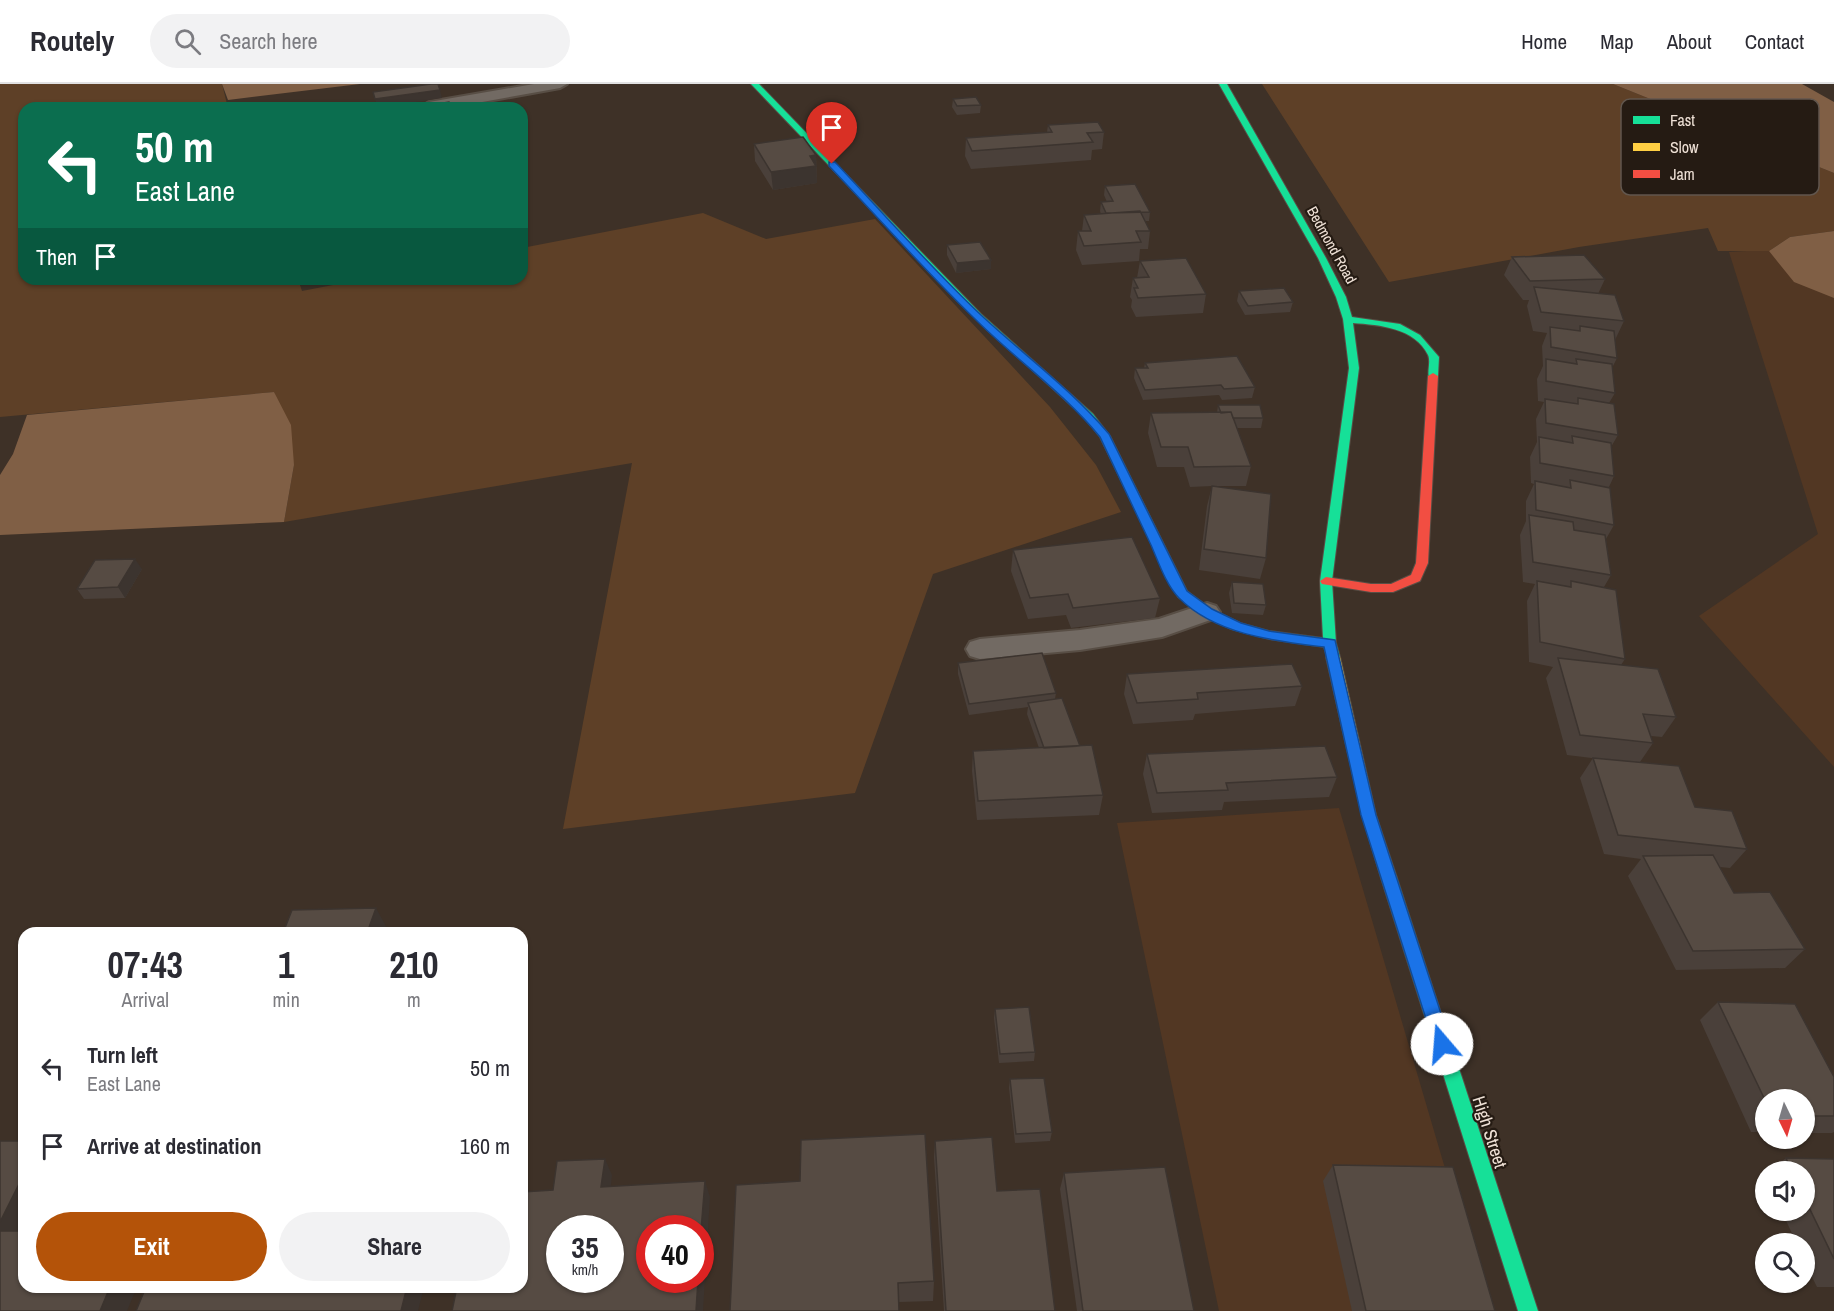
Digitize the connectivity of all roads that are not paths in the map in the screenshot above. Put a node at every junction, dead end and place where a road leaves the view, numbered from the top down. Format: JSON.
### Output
{"nodes":[{"id":1,"x":560,"y":84,"type":"edge"},
{"id":2,"x":755,"y":84,"type":"edge"},
{"id":3,"x":1223,"y":84,"type":"edge"},
{"id":4,"x":457,"y":102,"type":"edge"},
{"id":5,"x":1348,"y":320,"type":"junction"},
{"id":6,"x":1326,"y":581,"type":"junction"},
{"id":7,"x":1207,"y":612,"type":"junction"},
{"id":8,"x":1330,"y":643,"type":"junction"},
{"id":9,"x":981,"y":649,"type":"dead end"},
{"id":10,"x":1528,"y":1311,"type":"edge"}],
"edges":[{"from":1,"to":4,"type":"lane"},
{"from":2,"to":7,"type":"street"},
{"from":3,"to":5,"type":"street","name":"Bedmond Road"},
{"from":5,"to":6,"type":"street","name":"Bedmond Road"},
{"from":5,"to":6,"type":"street"},
{"from":6,"to":8,"type":"street","name":"High Street"},
{"from":7,"to":8,"type":"street"},
{"from":7,"to":9,"type":"lane"},
{"from":8,"to":10,"type":"street","name":"High Street"}]}
